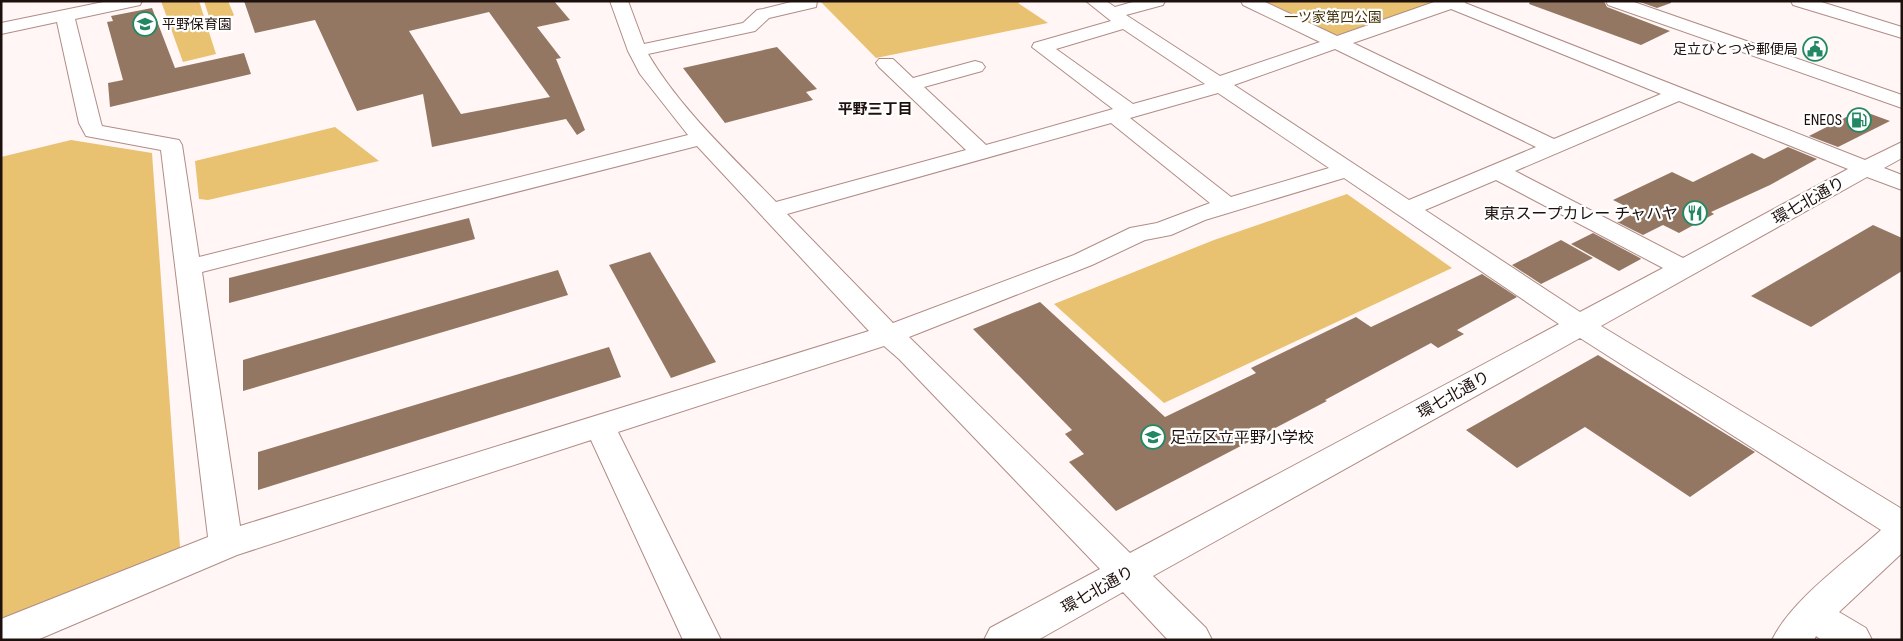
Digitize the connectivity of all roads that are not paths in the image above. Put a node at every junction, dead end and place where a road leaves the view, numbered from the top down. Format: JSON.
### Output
{"nodes":[{"id":1,"x":134,"y":1,"type":"edge"},
{"id":2,"x":619,"y":1,"type":"edge"},
{"id":3,"x":1157,"y":1,"type":"edge"},
{"id":4,"x":1249,"y":1,"type":"edge"},
{"id":5,"x":1614,"y":1,"type":"edge"},
{"id":6,"x":1799,"y":1,"type":"edge"},
{"id":7,"x":1864,"y":1,"type":"edge"},
{"id":8,"x":1451,"y":2,"type":"edge"},
{"id":9,"x":810,"y":3,"type":"dead end"},
{"id":10,"x":76,"y":10,"type":"edge"},
{"id":11,"x":1111,"y":12,"type":"edge"},
{"id":12,"x":1838,"y":13,"type":"junction"},
{"id":13,"x":1,"y":29,"type":"edge"},
{"id":14,"x":1902,"y":34,"type":"edge"},
{"id":15,"x":1336,"y":43,"type":"junction"},
{"id":16,"x":637,"y":52,"type":"junction"},
{"id":17,"x":886,"y":63,"type":"dead end"},
{"id":18,"x":975,"y":67,"type":"dead end"},
{"id":19,"x":910,"y":85,"type":"junction"},
{"id":20,"x":1220,"y":85,"type":"junction"},
{"id":21,"x":1679,"y":94,"type":"junction"},
{"id":22,"x":1902,"y":102,"type":"edge"},
{"id":23,"x":1121,"y":113,"type":"junction"},
{"id":24,"x":702,"y":138,"type":"junction"},
{"id":25,"x":1554,"y":147,"type":"junction"},
{"id":26,"x":1902,"y":149,"type":"edge"},
{"id":27,"x":982,"y":152,"type":"junction"},
{"id":28,"x":1866,"y":168,"type":"junction"},
{"id":29,"x":1348,"y":170,"type":"junction"},
{"id":30,"x":1497,"y":171,"type":"junction"},
{"id":31,"x":1902,"y":183,"type":"edge"},
{"id":32,"x":1228,"y":206,"type":"junction"},
{"id":33,"x":1405,"y":210,"type":"junction"},
{"id":34,"x":771,"y":211,"type":"junction"},
{"id":35,"x":188,"y":268,"type":"junction"},
{"id":36,"x":1683,"y":268,"type":"junction"},
{"id":37,"x":1580,"y":325,"type":"junction"},
{"id":38,"x":888,"y":336,"type":"junction"},
{"id":39,"x":600,"y":427,"type":"junction"},
{"id":40,"x":1902,"y":526,"type":"edge"},
{"id":41,"x":1902,"y":532,"type":"edge"},
{"id":42,"x":226,"y":544,"type":"junction"},
{"id":43,"x":1126,"y":573,"type":"junction"},
{"id":44,"x":1801,"y":627,"type":"edge"},
{"id":45,"x":36,"y":632,"type":"edge"},
{"id":46,"x":1,"y":636,"type":"edge"},
{"id":47,"x":702,"y":640,"type":"edge"},
{"id":48,"x":1003,"y":640,"type":"edge"},
{"id":49,"x":1192,"y":640,"type":"edge"},
{"id":50,"x":1852,"y":640,"type":"edge"}],
"edges":[{"from":1,"to":10,"type":"street"},
{"from":2,"to":16,"type":"street"},
{"from":3,"to":11,"type":"street"},
{"from":4,"to":15,"type":"street"},
{"from":5,"to":22,"type":"street"},
{"from":6,"to":12,"type":"street"},
{"from":7,"to":12,"type":"street"},
{"from":8,"to":15,"type":"street"},
{"from":8,"to":21,"type":"street"},
{"from":9,"to":16,"type":"street"},
{"from":10,"to":13,"type":"street"},
{"from":10,"to":35,"type":"street"},
{"from":11,"to":20,"type":"street"},
{"from":11,"to":23,"type":"street"},
{"from":12,"to":14,"type":"street"},
{"from":15,"to":20,"type":"street"},
{"from":15,"to":25,"type":"street"},
{"from":16,"to":24,"type":"street"},
{"from":17,"to":19,"type":"street"},
{"from":18,"to":19,"type":"street"},
{"from":19,"to":27,"type":"street"},
{"from":20,"to":23,"type":"street"},
{"from":20,"to":29,"type":"street"},
{"from":21,"to":25,"type":"street"},
{"from":21,"to":28,"type":"street"},
{"from":23,"to":27,"type":"street"},
{"from":23,"to":32,"type":"street"},
{"from":24,"to":34,"type":"street"},
{"from":24,"to":35,"type":"street"},
{"from":25,"to":30,"type":"street"},
{"from":26,"to":28,"type":"street","name":"環七北通り"},
{"from":27,"to":34,"type":"street"},
{"from":28,"to":31,"type":"street"},
{"from":28,"to":36,"type":"street","name":"環七北通り"},
{"from":29,"to":32,"type":"street"},
{"from":29,"to":33,"type":"street"},
{"from":30,"to":33,"type":"street"},
{"from":30,"to":36,"type":"street"},
{"from":32,"to":38,"type":"street"},
{"from":33,"to":37,"type":"street"},
{"from":34,"to":38,"type":"street"},
{"from":35,"to":42,"type":"street"},
{"from":36,"to":37,"type":"street","name":"環七北通り"},
{"from":37,"to":40,"type":"street"},
{"from":37,"to":43,"type":"street","name":"環七北通り"},
{"from":38,"to":39,"type":"street"},
{"from":38,"to":43,"type":"street"},
{"from":39,"to":42,"type":"street"},
{"from":39,"to":47,"type":"street"},
{"from":41,"to":44,"type":"street"},
{"from":42,"to":45,"type":"street"},
{"from":43,"to":48,"type":"street","name":"環七北通り"},
{"from":43,"to":49,"type":"street"},
{"from":44,"to":50,"type":"street"},
{"from":45,"to":46,"type":"street"}]}
